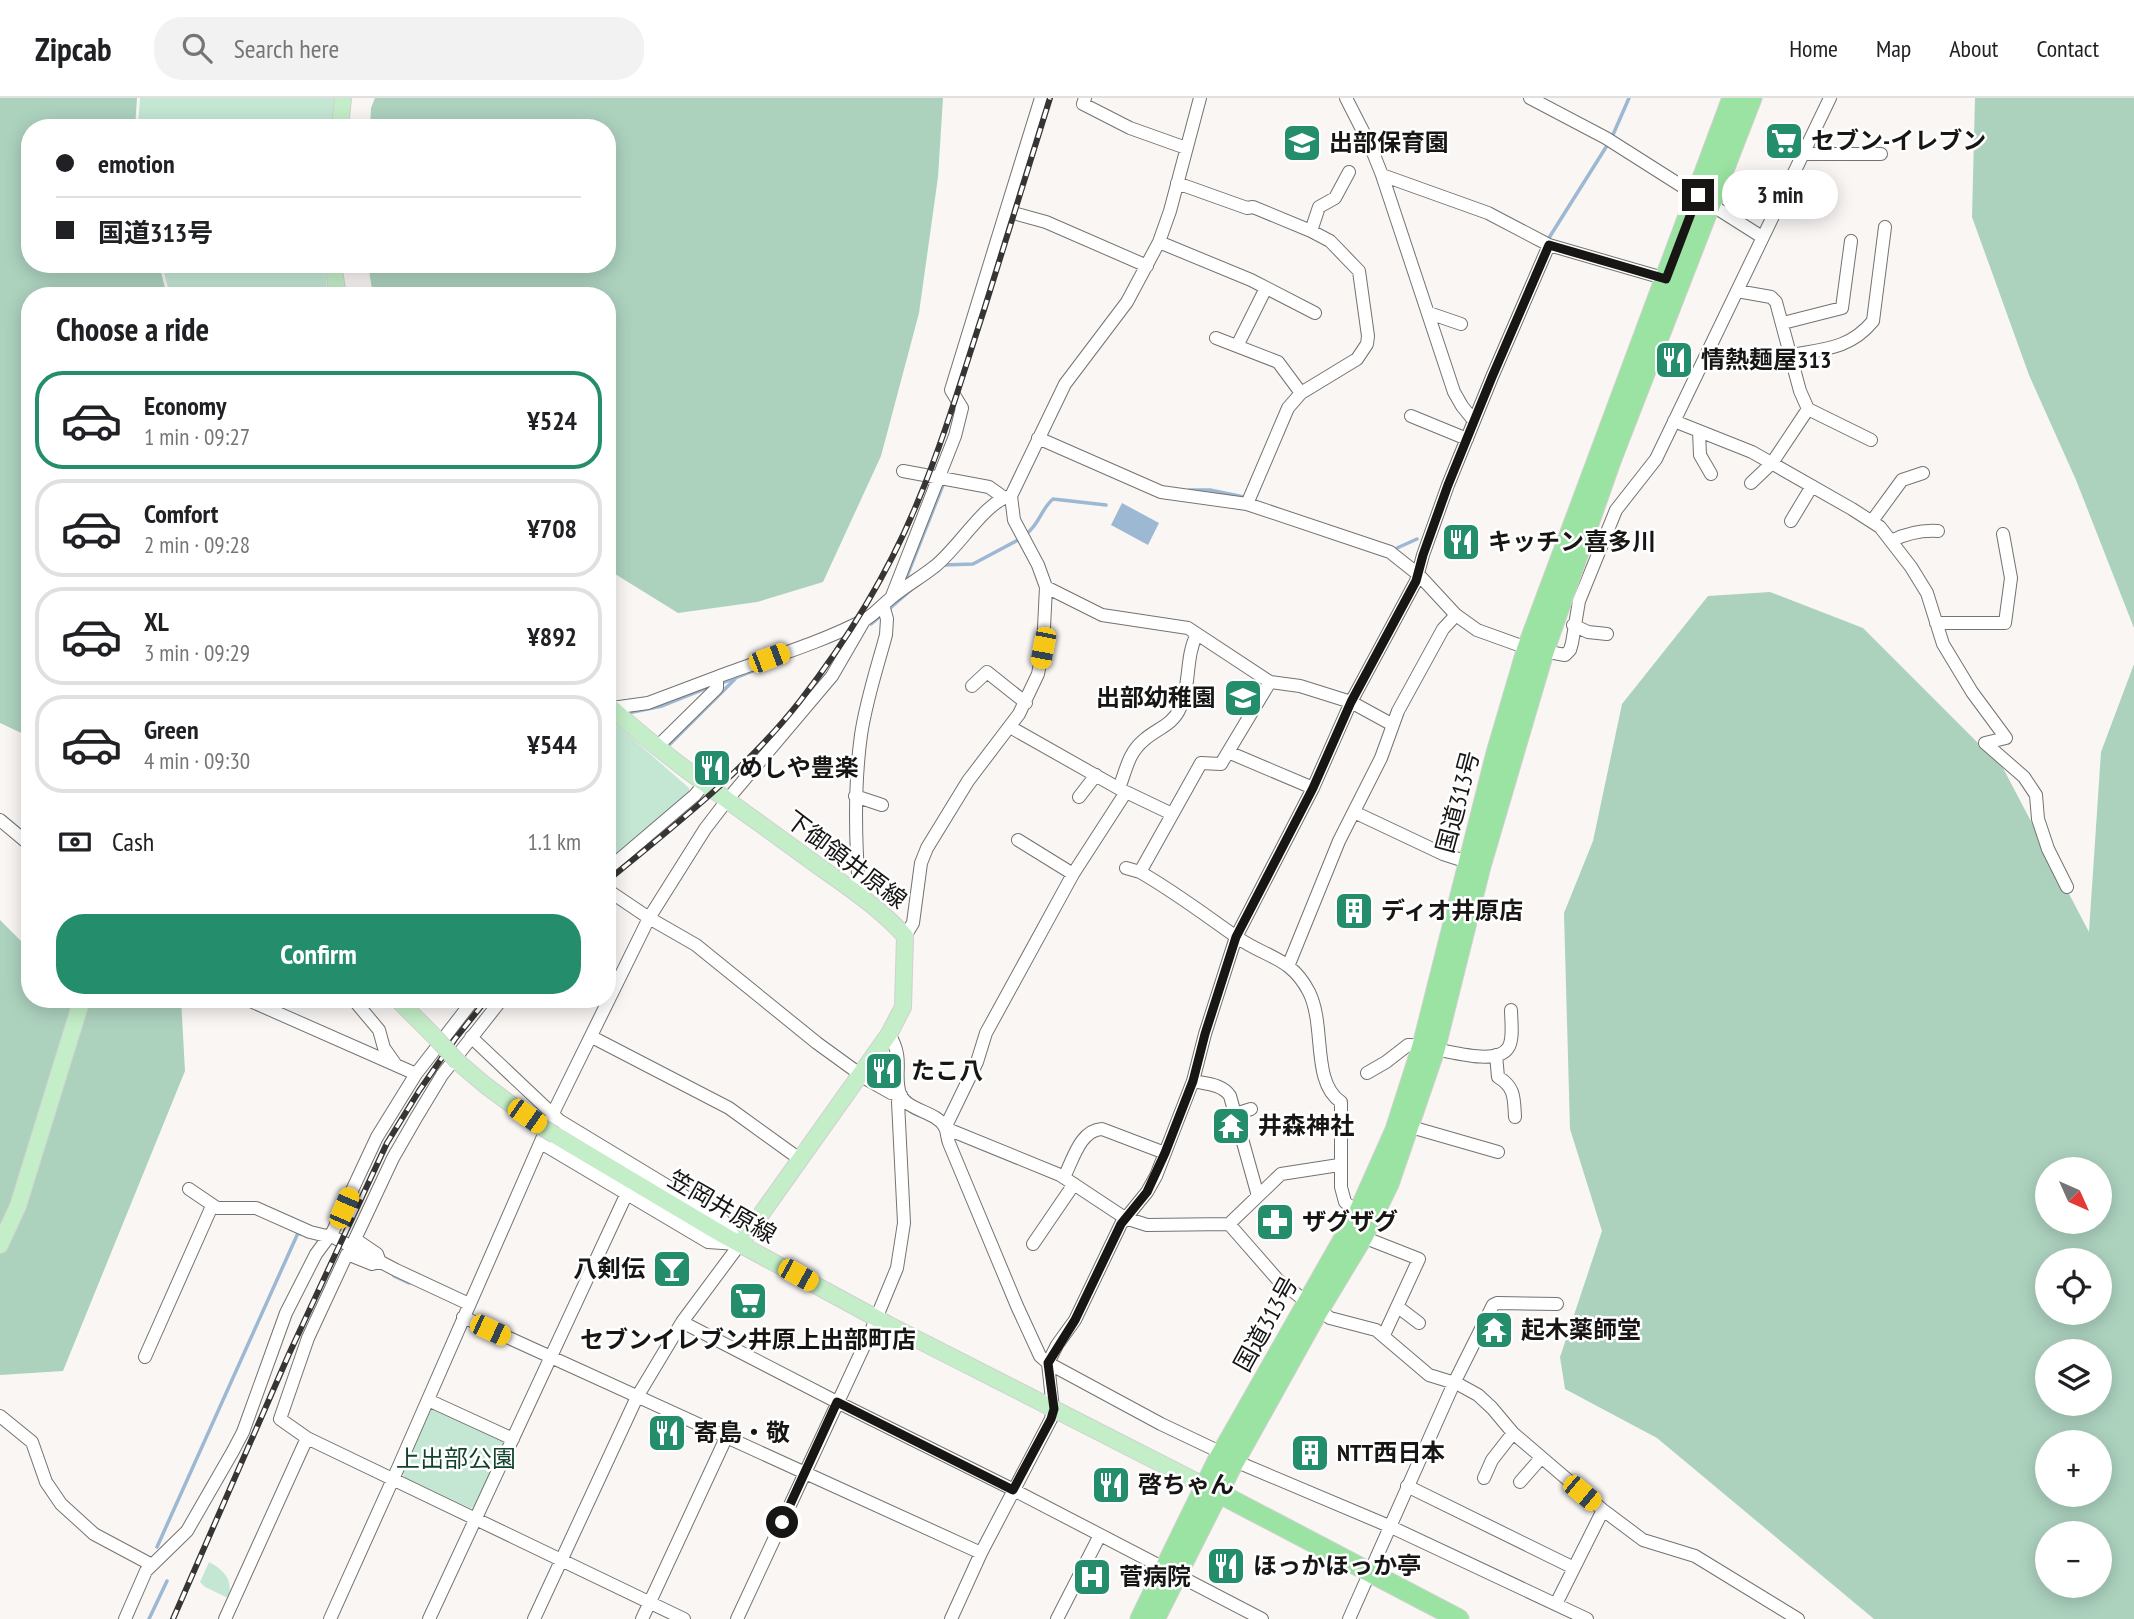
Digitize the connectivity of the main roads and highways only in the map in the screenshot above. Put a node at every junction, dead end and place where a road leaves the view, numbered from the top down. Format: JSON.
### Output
{"nodes":[{"id":1,"x":343,"y":98,"type":"edge"},
{"id":2,"x":1732,"y":98,"type":"edge"},
{"id":3,"x":1752,"y":98,"type":"edge"},
{"id":4,"x":341,"y":119,"type":"edge"},
{"id":5,"x":1705,"y":199,"type":"junction"},
{"id":6,"x":616,"y":711,"type":"edge"},
{"id":7,"x":79,"y":1008,"type":"edge"},
{"id":8,"x":406,"y":1008,"type":"edge"},
{"id":9,"x":1429,"y":1048,"type":"junction"},
{"id":10,"x":740,"y":1244,"type":"junction"},
{"id":11,"x":0,"y":1245,"type":"edge"},
{"id":12,"x":1313,"y":1306,"type":"junction"},
{"id":13,"x":1212,"y":1490,"type":"junction"},
{"id":14,"x":1171,"y":1572,"type":"junction"},
{"id":15,"x":1140,"y":1619,"type":"edge"},
{"id":16,"x":1155,"y":1619,"type":"edge"},
{"id":17,"x":1459,"y":1619,"type":"edge"}],
"edges":[{"from":1,"to":4,"type":"main road"},
{"from":2,"to":5,"type":"highway","name":"国道313号"},
{"from":3,"to":5,"type":"highway","name":"国道313号"},
{"from":5,"to":9,"type":"highway","name":"国道313号"},
{"from":6,"to":10,"type":"main road","name":"下御領井原線"},
{"from":7,"to":11,"type":"main road"},
{"from":8,"to":10,"type":"main road","name":"笠岡井原線","bridge":true},
{"from":9,"to":12,"type":"highway","name":"国道313号"},
{"from":9,"to":12,"type":"highway","name":"国道313号"},
{"from":10,"to":13,"type":"main road","name":"笠岡井原線"},
{"from":12,"to":13,"type":"highway","name":"国道313号"},
{"from":13,"to":14,"type":"highway","name":"国道313号"},
{"from":13,"to":17,"type":"highway"},
{"from":14,"to":15,"type":"highway"},
{"from":14,"to":16,"type":"highway"}]}
